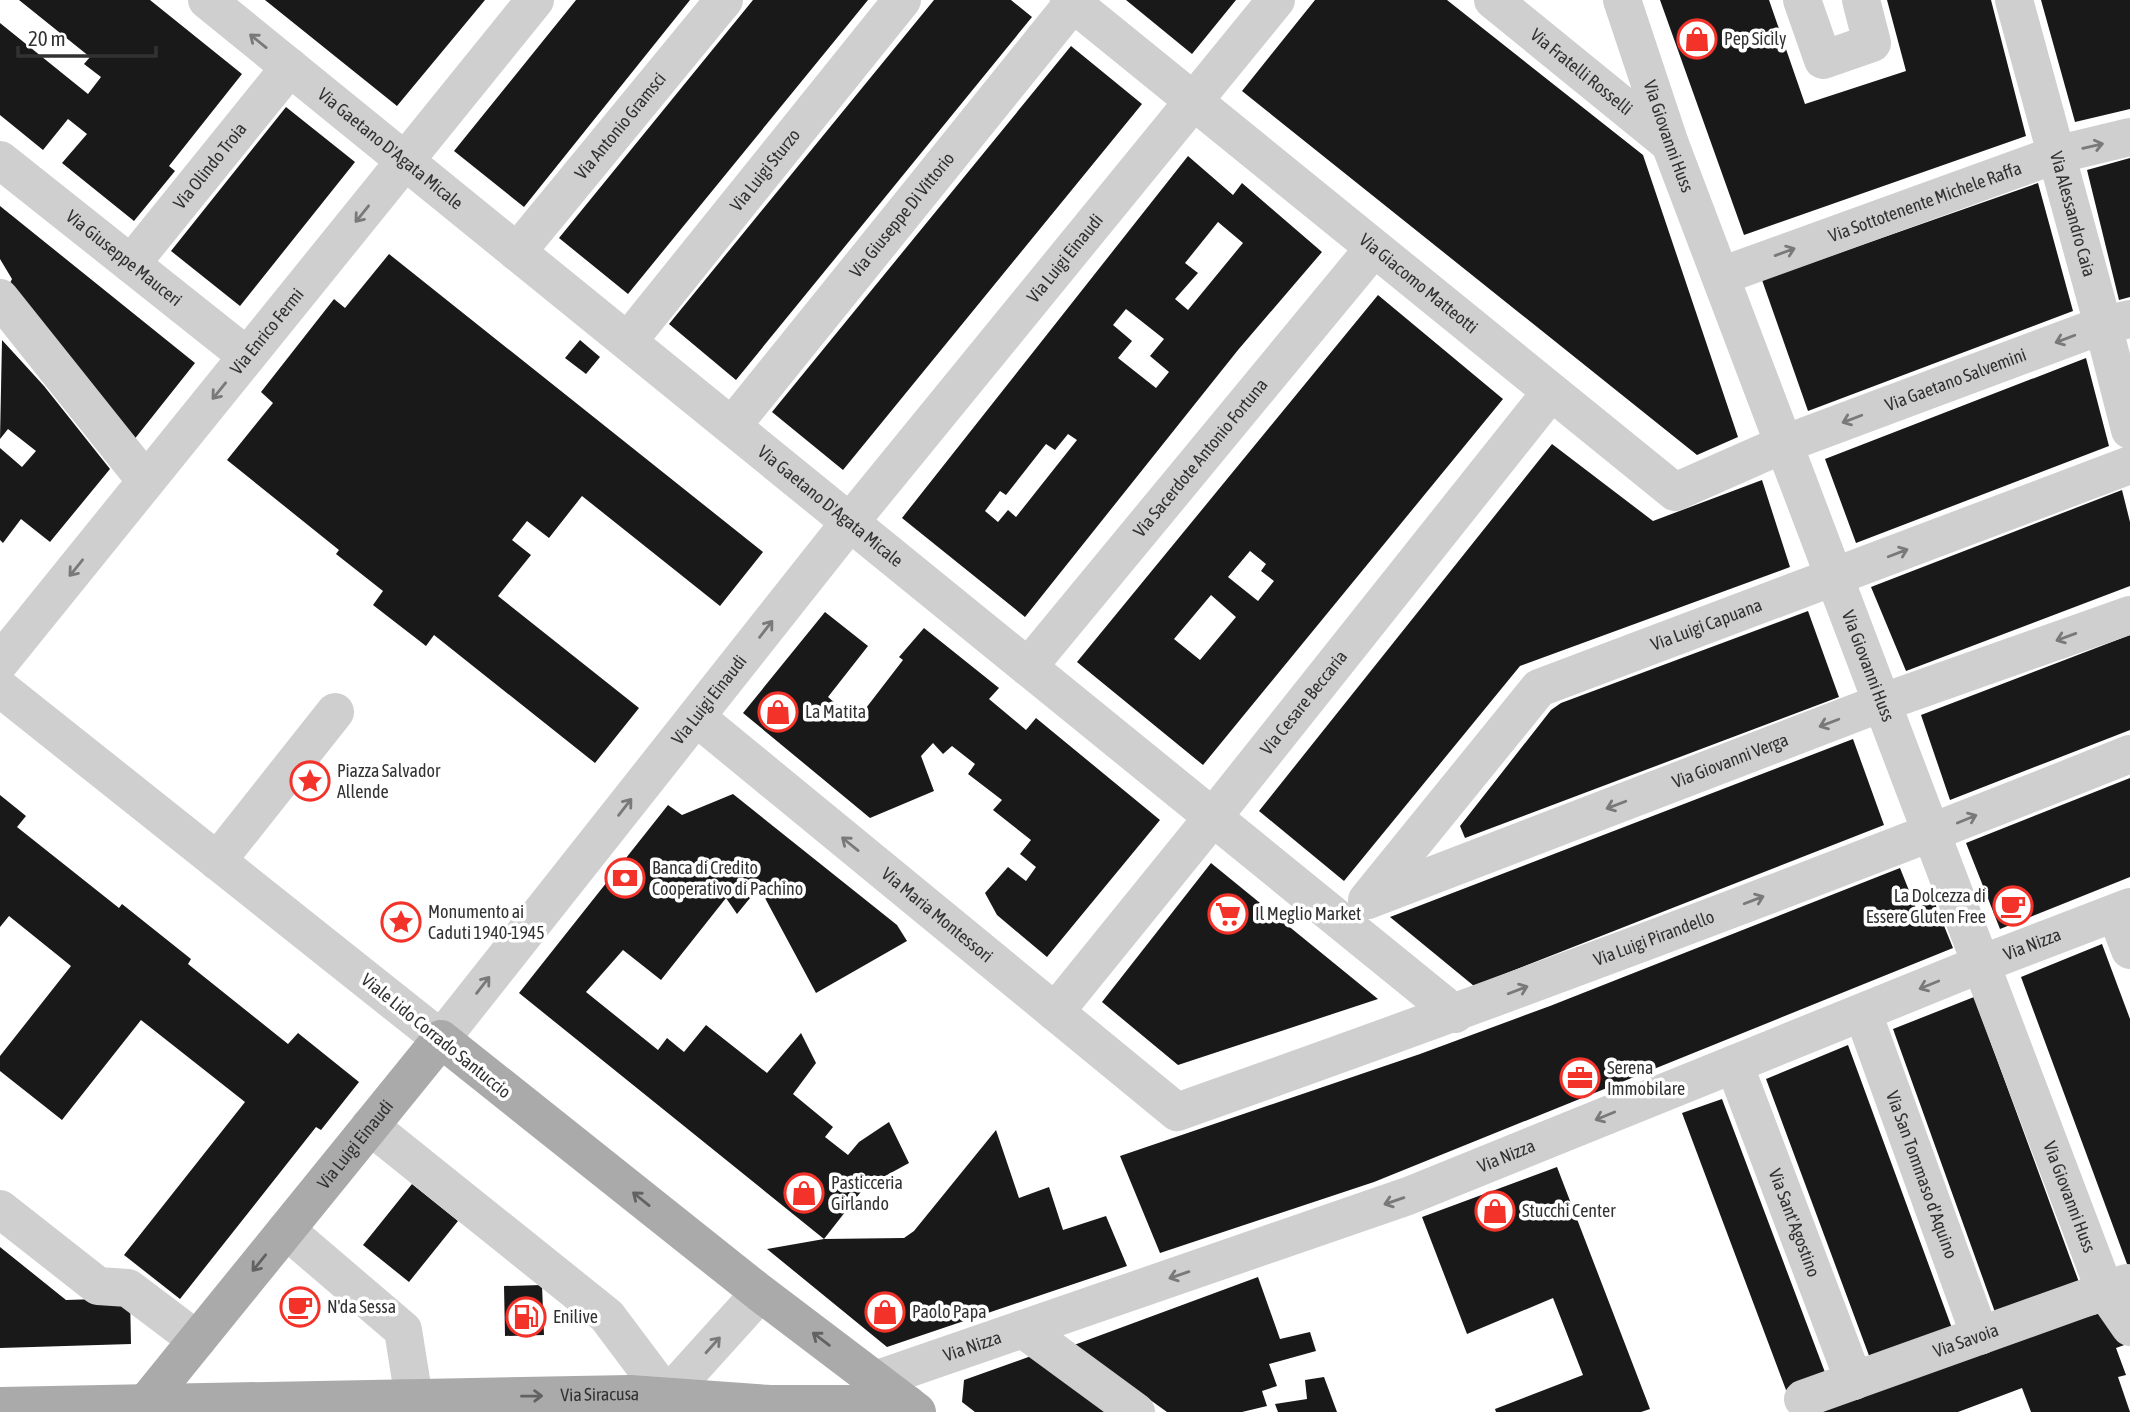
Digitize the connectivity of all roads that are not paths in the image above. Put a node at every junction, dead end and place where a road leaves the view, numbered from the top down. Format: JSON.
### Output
{"nodes":[{"id":1,"x":207,"y":0,"type":"edge"},
{"id":2,"x":535,"y":0,"type":"edge"},
{"id":3,"x":724,"y":0,"type":"edge"},
{"id":4,"x":902,"y":0,"type":"edge"},
{"id":5,"x":1276,"y":0,"type":"edge"},
{"id":6,"x":1493,"y":0,"type":"edge"},
{"id":7,"x":1622,"y":0,"type":"edge"},
{"id":8,"x":1802,"y":0,"type":"edge"},
{"id":9,"x":1861,"y":0,"type":"edge"},
{"id":10,"x":2014,"y":0,"type":"edge"},
{"id":11,"x":1071,"y":1,"type":"edge"},
{"id":12,"x":290,"y":67,"type":"junction"},
{"id":13,"x":1193,"y":101,"type":"junction"},
{"id":14,"x":2130,"y":137,"type":"edge"},
{"id":15,"x":1670,"y":144,"type":"junction"},
{"id":16,"x":2055,"y":155,"type":"junction"},
{"id":17,"x":0,"y":160,"type":"edge"},
{"id":18,"x":405,"y":161,"type":"junction"},
{"id":19,"x":1374,"y":248,"type":"junction"},
{"id":20,"x":517,"y":252,"type":"junction"},
{"id":21,"x":131,"y":264,"type":"junction"},
{"id":22,"x":1721,"y":276,"type":"junction"},
{"id":23,"x":0,"y":298,"type":"edge"},
{"id":24,"x":2117,"y":322,"type":"edge"},
{"id":25,"x":628,"y":341,"type":"junction"},
{"id":26,"x":247,"y":356,"type":"junction"},
{"id":27,"x":1551,"y":392,"type":"junction"},
{"id":28,"x":732,"y":426,"type":"junction"},
{"id":29,"x":2130,"y":430,"type":"edge"},
{"id":30,"x":1784,"y":444,"type":"junction"},
{"id":31,"x":2130,"y":465,"type":"edge"},
{"id":32,"x":146,"y":481,"type":"junction"},
{"id":33,"x":850,"y":522,"type":"junction"},
{"id":34,"x":1834,"y":577,"type":"junction"},
{"id":35,"x":2130,"y":614,"type":"edge"},
{"id":36,"x":0,"y":662,"type":"edge"},
{"id":37,"x":1028,"y":667,"type":"junction"},
{"id":38,"x":0,"y":688,"type":"edge"},
{"id":39,"x":1881,"y":703,"type":"junction"},
{"id":40,"x":335,"y":712,"type":"dead end"},
{"id":41,"x":696,"y":717,"type":"junction"},
{"id":42,"x":2130,"y":754,"type":"edge"},
{"id":43,"x":1213,"y":817,"type":"junction"},
{"id":44,"x":1932,"y":833,"type":"junction"},
{"id":45,"x":217,"y":860,"type":"junction"},
{"id":46,"x":2123,"y":910,"type":"edge"},
{"id":47,"x":1354,"y":911,"type":"junction"},
{"id":48,"x":2130,"y":950,"type":"edge"},
{"id":49,"x":1981,"y":964,"type":"junction"},
{"id":50,"x":1055,"y":1012,"type":"junction"},
{"id":51,"x":1863,"y":1013,"type":"junction"},
{"id":52,"x":1455,"y":1014,"type":"junction"},
{"id":53,"x":441,"y":1039,"type":"junction"},
{"id":54,"x":1734,"y":1064,"type":"junction"},
{"id":55,"x":1177,"y":1112,"type":"joint"},
{"id":56,"x":370,"y":1126,"type":"junction"},
{"id":57,"x":0,"y":1209,"type":"edge"},
{"id":58,"x":286,"y":1230,"type":"junction"},
{"id":59,"x":2117,"y":1287,"type":"edge"},
{"id":60,"x":760,"y":1293,"type":"junction"},
{"id":61,"x":2130,"y":1327,"type":"edge"},
{"id":62,"x":1023,"y":1329,"type":"junction"},
{"id":63,"x":1980,"y":1336,"type":"junction"},
{"id":64,"x":197,"y":1340,"type":"junction"},
{"id":65,"x":1854,"y":1381,"type":"junction"},
{"id":66,"x":414,"y":1399,"type":"junction"},
{"id":67,"x":865,"y":1399,"type":"edge"},
{"id":68,"x":1803,"y":1399,"type":"dead end"},
{"id":69,"x":643,"y":1401,"type":"edge"},
{"id":70,"x":145,"y":1404,"type":"junction"},
{"id":71,"x":490,"y":1404,"type":"edge"},
{"id":72,"x":0,"y":1406,"type":"edge"},
{"id":73,"x":359,"y":1406,"type":"edge"},
{"id":74,"x":101,"y":1408,"type":"edge"},
{"id":75,"x":770,"y":1408,"type":"edge"},
{"id":76,"x":912,"y":1408,"type":"edge"},
{"id":77,"x":1136,"y":1412,"type":"edge"}],
"edges":[{"from":12,"to":1,"type":"street","name":"Via Gaetano D'Agata Micale","one_way":true},
{"from":2,"to":18,"type":"street","name":"Via Enrico Fermi"},
{"from":3,"to":20,"type":"street","name":"Via Antonio Gramsci"},
{"from":4,"to":25,"type":"street","name":"Via Luigi Sturzo"},
{"from":5,"to":13,"type":"street","name":"Via Luigi Einaudi"},
{"from":6,"to":15,"type":"street","name":"Via Fratelli Rosselli"},
{"from":7,"to":15,"type":"street","name":"Via Giovanni Huss"},
{"from":8,"to":9,"type":"street"},
{"from":10,"to":16,"type":"street","name":"Via Alessandro Caia"},
{"from":11,"to":13,"type":"street","name":"Via Giacomo Matteotti"},
{"from":11,"to":28,"type":"street","name":"Via Giuseppe Di Vittorio"},
{"from":12,"to":18,"type":"street","name":"Via Gaetano D'Agata Micale"},
{"from":12,"to":21,"type":"street","name":"Via Olindo Troia"},
{"from":13,"to":19,"type":"street","name":"Via Giacomo Matteotti"},
{"from":13,"to":33,"type":"street","name":"Via Luigi Einaudi"},
{"from":16,"to":14,"type":"street","name":"Via Sottotenente Michele Raffa","one_way":true},
{"from":15,"to":22,"type":"street","name":"Via Giovanni Huss"},
{"from":22,"to":16,"type":"street","name":"Via Sottotenente Michele Raffa","one_way":true},
{"from":16,"to":24,"type":"street","name":"Via Alessandro Caia"},
{"from":17,"to":21,"type":"street","name":"Via Giuseppe Mauceri"},
{"from":18,"to":20,"type":"street","name":"Via Gaetano D'Agata Micale"},
{"from":18,"to":26,"type":"street","name":"Via Enrico Fermi","one_way":true},
{"from":19,"to":27,"type":"street","name":"Via Giacomo Matteotti"},
{"from":19,"to":37,"type":"street","name":"Via Sacerdote Antonio Fortuna"},
{"from":20,"to":25,"type":"street","name":"Via Gaetano D'Agata Micale"},
{"from":21,"to":26,"type":"street","name":"Via Giuseppe Mauceri"},
{"from":22,"to":30,"type":"street","name":"Via Giovanni Huss"},
{"from":23,"to":32,"type":"street"},
{"from":24,"to":29,"type":"street","name":"Via Alessandro Caia"},
{"from":24,"to":30,"type":"street","name":"Via Gaetano Salvemini","one_way":true},
{"from":25,"to":28,"type":"street","name":"Via Gaetano D'Agata Micale"},
{"from":26,"to":32,"type":"street","name":"Via Enrico Fermi","one_way":true},
{"from":27,"to":30,"type":"street","name":"Via Giacomo Matteotti"},
{"from":27,"to":43,"type":"street","name":"Via Cesare Beccaria"},
{"from":28,"to":33,"type":"street","name":"Via Gaetano D'Agata Micale"},
{"from":30,"to":34,"type":"street","name":"Via Giovanni Huss"},
{"from":34,"to":31,"type":"street","name":"Via Luigi Capuana","one_way":true},
{"from":32,"to":36,"type":"street","name":"Via Enrico Fermi","one_way":true},
{"from":33,"to":37,"type":"street","name":"Via Gaetano D'Agata Micale"},
{"from":41,"to":33,"type":"street","name":"Via Luigi Einaudi","one_way":true},
{"from":34,"to":39,"type":"street","name":"Via Giovanni Huss"},
{"from":34,"to":47,"type":"street","name":"Via Luigi Capuana"},
{"from":35,"to":39,"type":"street","name":"Via Giovanni Verga","one_way":true},
{"from":37,"to":43,"type":"street","name":"Via Gaetano D'Agata Micale"},
{"from":38,"to":45,"type":"street","name":"Viale Lido Corrado Santuccio"},
{"from":39,"to":44,"type":"street","name":"Via Giovanni Huss"},
{"from":39,"to":47,"type":"street","name":"Via Giovanni Verga","one_way":true},
{"from":40,"to":45,"type":"street"},
{"from":50,"to":41,"type":"street","name":"Via Maria Montessori","one_way":true},
{"from":53,"to":41,"type":"street","name":"Via Luigi Einaudi","one_way":true},
{"from":44,"to":42,"type":"street","name":"Via Luigi Pirandello","one_way":true},
{"from":43,"to":47,"type":"street","name":"Via Gaetano D'Agata Micale"},
{"from":43,"to":50,"type":"street","name":"Via Cesare Beccaria"},
{"from":44,"to":49,"type":"street","name":"Via Giovanni Huss"},
{"from":52,"to":44,"type":"street","name":"Via Luigi Pirandello","one_way":true},
{"from":45,"to":53,"type":"street","name":"Viale Lido Corrado Santuccio"},
{"from":46,"to":48,"type":"street"},
{"from":46,"to":49,"type":"street","name":"Via Nizza"},
{"from":47,"to":52,"type":"street","name":"Via Gaetano D'Agata Micale"},
{"from":49,"to":51,"type":"street","name":"Via Nizza","one_way":true},
{"from":49,"to":59,"type":"street","name":"Via Giovanni Huss"},
{"from":50,"to":55,"type":"street","name":"Via Maria Montessori"},
{"from":51,"to":54,"type":"street","name":"Via Nizza"},
{"from":51,"to":63,"type":"street","name":"Via San Tommaso d'Aquino"},
{"from":52,"to":55,"type":"street","name":"Via Luigi Pirandello"},
{"from":53,"to":56,"type":"main road","name":"Via Luigi Einaudi"},
{"from":60,"to":53,"type":"main road","name":"Viale Lido Corrado Santuccio","one_way":true},
{"from":54,"to":62,"type":"street","name":"Via Nizza","one_way":true},
{"from":54,"to":65,"type":"street","name":"Via Sant'Agostino"},
{"from":56,"to":58,"type":"main road","name":"Via Luigi Einaudi"},
{"from":56,"to":69,"type":"street"},
{"from":57,"to":64,"type":"street"},
{"from":58,"to":64,"type":"main road","name":"Via Luigi Einaudi","one_way":true},
{"from":58,"to":66,"type":"street"},
{"from":59,"to":61,"type":"street","name":"Via Giovanni Huss"},
{"from":59,"to":63,"type":"street","name":"Via Savoia"},
{"from":67,"to":60,"type":"main road","name":"Viale Lido Corrado Santuccio","one_way":true},
{"from":69,"to":60,"type":"street","one_way":true},
{"from":62,"to":67,"type":"street","name":"Via Nizza"},
{"from":62,"to":77,"type":"street"},
{"from":63,"to":65,"type":"street","name":"Via Savoia"},
{"from":64,"to":70,"type":"main road","name":"Via Luigi Einaudi"},
{"from":65,"to":68,"type":"street","name":"Via Savoia"},
{"from":66,"to":71,"type":"main road","name":"Via Siracusa"},
{"from":66,"to":73,"type":"main road","name":"Via Siracusa"},
{"from":67,"to":75,"type":"main road","name":"Via Siracusa"},
{"from":67,"to":76,"type":"main road","name":"Via Siracusa"},
{"from":71,"to":69,"type":"main road","name":"Via Siracusa","one_way":true},
{"from":69,"to":75,"type":"main road","name":"Via Siracusa"},
{"from":70,"to":73,"type":"main road","name":"Via Siracusa"},
{"from":70,"to":74,"type":"main road","name":"Via Siracusa"},
{"from":72,"to":74,"type":"main road","name":"Via Siracusa"}]}
